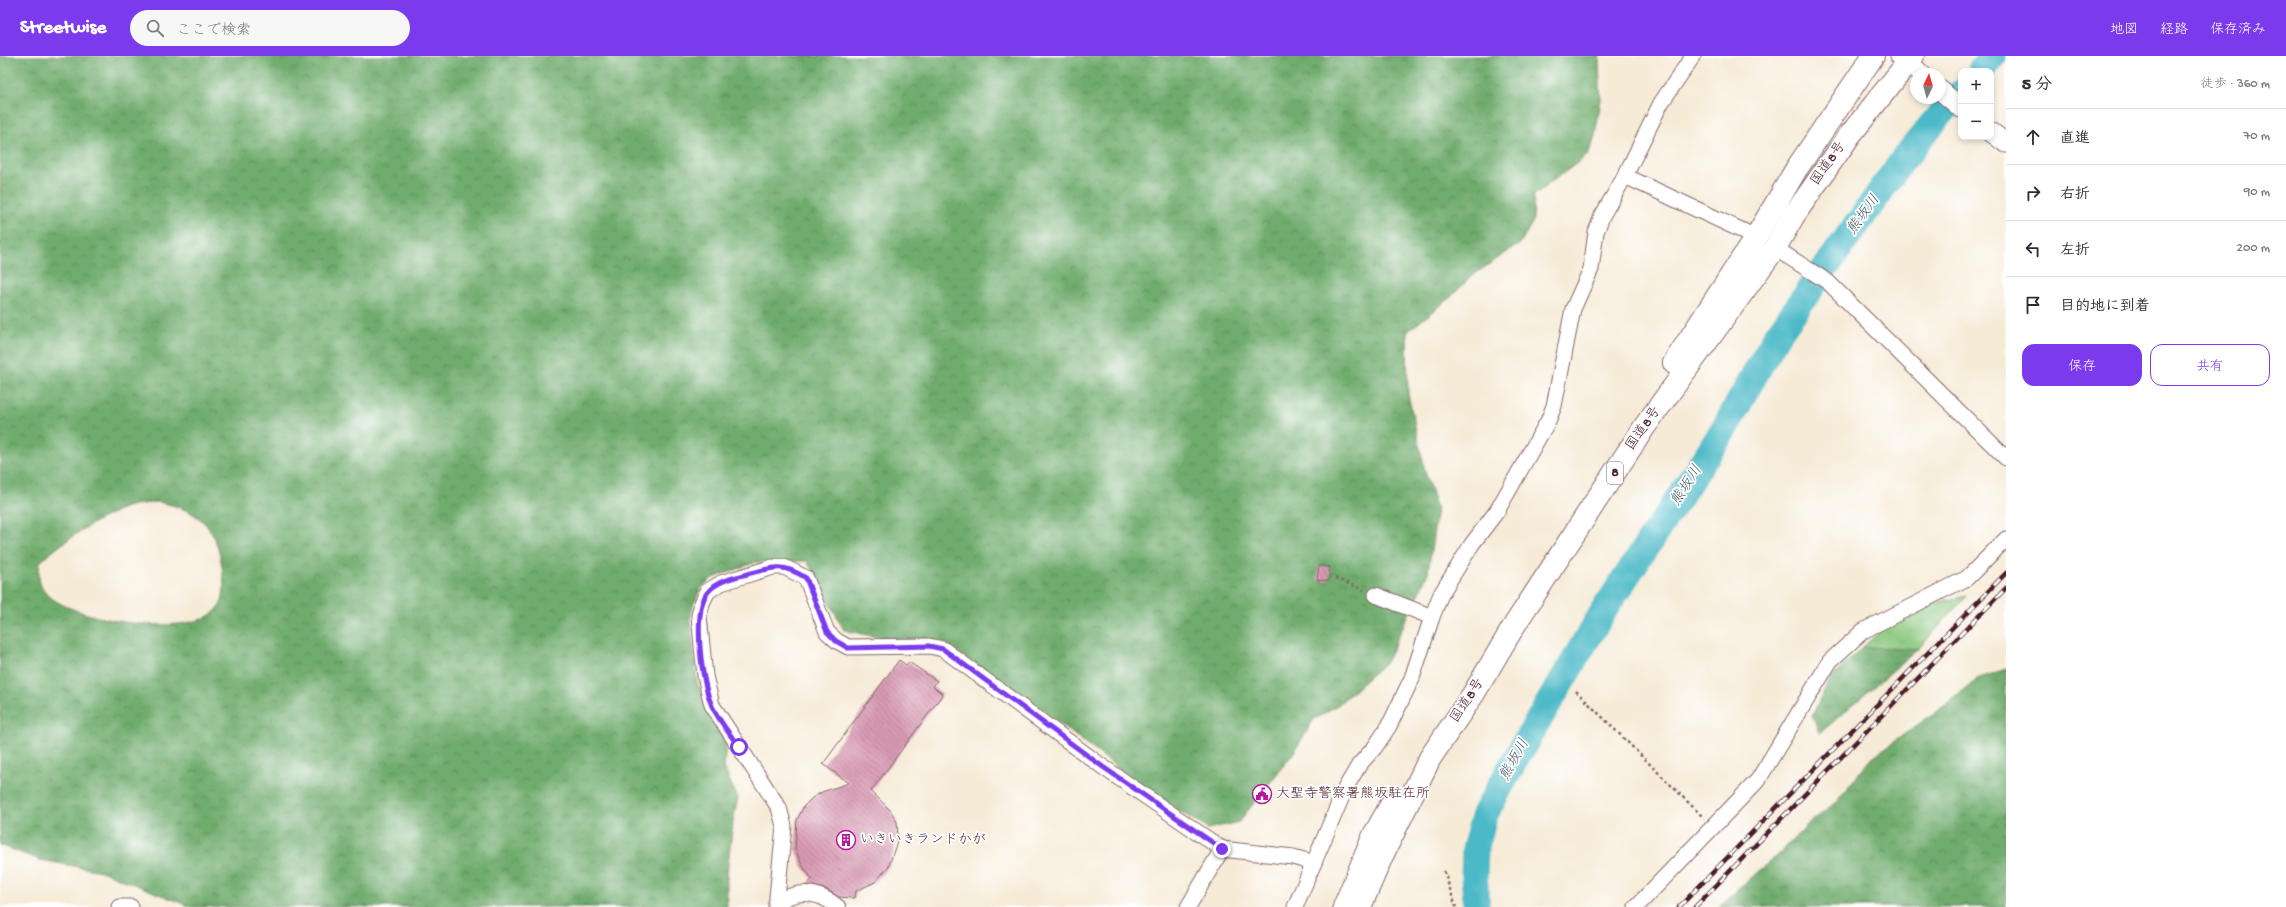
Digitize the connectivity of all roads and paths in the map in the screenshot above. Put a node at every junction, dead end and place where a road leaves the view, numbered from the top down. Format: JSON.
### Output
{"nodes":[{"id":1,"x":1693,"y":56,"type":"edge"},
{"id":2,"x":1872,"y":56,"type":"edge"},
{"id":3,"x":1910,"y":62,"type":"edge"},
{"id":4,"x":1946,"y":95,"type":"edge"},
{"id":5,"x":1958,"y":105,"type":"edge"},
{"id":6,"x":1994,"y":134,"type":"edge"},
{"id":7,"x":2006,"y":143,"type":"edge"},
{"id":8,"x":1625,"y":176,"type":"junction"},
{"id":9,"x":1766,"y":243,"type":"junction"},
{"id":10,"x":2006,"y":458,"type":"edge"},
{"id":11,"x":2006,"y":539,"type":"edge"},
{"id":12,"x":1335,"y":578,"type":"dead end"},
{"id":13,"x":1376,"y":595,"type":"joint"},
{"id":14,"x":1432,"y":617,"type":"junction"},
{"id":15,"x":1576,"y":691,"type":"dead end"},
{"id":16,"x":1712,"y":826,"type":"junction"},
{"id":17,"x":1222,"y":849,"type":"junction"},
{"id":18,"x":1314,"y":863,"type":"junction"},
{"id":19,"x":1444,"y":871,"type":"dead end"},
{"id":20,"x":776,"y":905,"type":"edge"},
{"id":21,"x":119,"y":907,"type":"edge"},
{"id":22,"x":131,"y":907,"type":"edge"},
{"id":23,"x":838,"y":907,"type":"edge"},
{"id":24,"x":1188,"y":907,"type":"edge"},
{"id":25,"x":1295,"y":907,"type":"edge"},
{"id":26,"x":1344,"y":907,"type":"edge"},
{"id":27,"x":1360,"y":907,"type":"edge"},
{"id":28,"x":1456,"y":907,"type":"edge"},
{"id":29,"x":1636,"y":907,"type":"edge"}],
"edges":[{"from":1,"to":8,"type":"street"},
{"from":2,"to":9,"type":"highway","name":"国道8号","number":"8"},
{"from":3,"to":9,"type":"highway","name":"国道8号","number":"8"},
{"from":4,"to":5,"type":"main road"},
{"from":6,"to":7,"type":"main road"},
{"from":8,"to":9,"type":"street"},
{"from":8,"to":14,"type":"street"},
{"from":9,"to":10,"type":"street"},
{"from":9,"to":26,"type":"highway","name":"国道8号","number":"8"},
{"from":9,"to":27,"type":"highway","name":"国道8号","number":"8"},
{"from":11,"to":16,"type":"street"},
{"from":12,"to":13,"type":"path"},
{"from":13,"to":14,"type":"street"},
{"from":14,"to":18,"type":"street"},
{"from":15,"to":16,"type":"path"},
{"from":16,"to":29,"type":"street"},
{"from":17,"to":18,"type":"street"},
{"from":17,"to":20,"type":"street"},
{"from":17,"to":24,"type":"street"},
{"from":18,"to":25,"type":"street"},
{"from":19,"to":28,"type":"path"},
{"from":20,"to":23,"type":"street"},
{"from":21,"to":22,"type":"street"}]}
